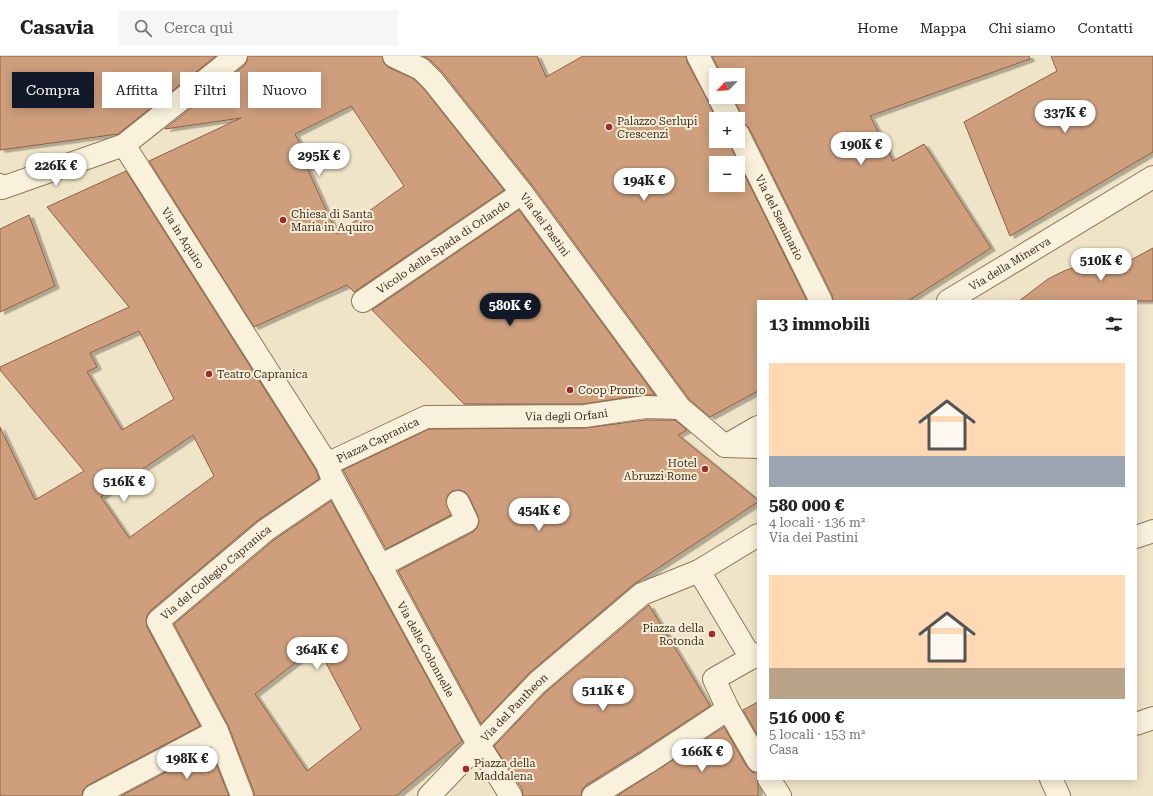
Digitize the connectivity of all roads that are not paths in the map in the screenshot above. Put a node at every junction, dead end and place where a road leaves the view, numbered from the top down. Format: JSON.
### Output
{"nodes":[{"id":1,"x":236,"y":56,"type":"edge"},
{"id":2,"x":698,"y":56,"type":"edge"},
{"id":3,"x":399,"y":57,"type":"edge"},
{"id":4,"x":709,"y":77,"type":"edge"},
{"id":5,"x":124,"y":144,"type":"junction"},
{"id":6,"x":745,"y":148,"type":"edge"},
{"id":7,"x":1153,"y":177,"type":"edge"},
{"id":8,"x":0,"y":185,"type":"edge"},
{"id":9,"x":522,"y":193,"type":"junction"},
{"id":10,"x":821,"y":300,"type":"edge"},
{"id":11,"x":950,"y":300,"type":"edge"},
{"id":12,"x":363,"y":301,"type":"dead end"},
{"id":13,"x":243,"y":332,"type":"joint"},
{"id":14,"x":680,"y":408,"type":"junction"},
{"id":15,"x":452,"y":417,"type":"joint"},
{"id":16,"x":757,"y":428,"type":"edge"},
{"id":17,"x":726,"y":446,"type":"junction"},
{"id":18,"x":757,"y":448,"type":"edge"},
{"id":19,"x":331,"y":474,"type":"junction"},
{"id":20,"x":458,"y":502,"type":"dead end"},
{"id":21,"x":1153,"y":531,"type":"edge"},
{"id":22,"x":757,"y":536,"type":"edge"},
{"id":23,"x":1137,"y":537,"type":"edge"},
{"id":24,"x":380,"y":566,"type":"junction"},
{"id":25,"x":699,"y":571,"type":"junction"},
{"id":26,"x":754,"y":656,"type":"edge"},
{"id":27,"x":728,"y":709,"type":"junction"},
{"id":28,"x":1153,"y":718,"type":"edge"},
{"id":29,"x":1137,"y":724,"type":"edge"},
{"id":30,"x":217,"y":731,"type":"junction"},
{"id":31,"x":478,"y":737,"type":"junction"},
{"id":32,"x":757,"y":759,"type":"edge"},
{"id":33,"x":770,"y":780,"type":"edge"},
{"id":34,"x":1051,"y":780,"type":"edge"},
{"id":35,"x":94,"y":796,"type":"edge"},
{"id":36,"x":242,"y":796,"type":"edge"},
{"id":37,"x":429,"y":796,"type":"edge"},
{"id":38,"x":511,"y":796,"type":"edge"},
{"id":39,"x":593,"y":796,"type":"edge"},
{"id":40,"x":780,"y":796,"type":"edge"},
{"id":41,"x":1059,"y":796,"type":"edge"}],
"edges":[{"from":1,"to":5,"type":"street"},
{"from":2,"to":4,"type":"street"},
{"from":3,"to":9,"type":"street","name":"Via dei Pastini"},
{"from":5,"to":8,"type":"street"},
{"from":5,"to":13,"type":"street","name":"Via in Aquiro"},
{"from":6,"to":10,"type":"street","name":"Via del Seminario"},
{"from":7,"to":11,"type":"street","name":"Via della Minerva"},
{"from":9,"to":12,"type":"street","name":"Vicolo della Spada di Orlando"},
{"from":9,"to":14,"type":"street","name":"Via dei Pastini"},
{"from":13,"to":19,"type":"street","name":"Piazza Capranica"},
{"from":14,"to":15,"type":"street","name":"Via degli Orfani"},
{"from":14,"to":17,"type":"street"},
{"from":15,"to":19,"type":"street","name":"Piazza Capranica"},
{"from":16,"to":17,"type":"street"},
{"from":17,"to":18,"type":"street"},
{"from":19,"to":24,"type":"street","name":"Via delle Colonnelle"},
{"from":19,"to":30,"type":"street","name":"Via del Collegio Capranica"},
{"from":20,"to":24,"type":"street"},
{"from":21,"to":23,"type":"street"},
{"from":22,"to":25,"type":"street"},
{"from":24,"to":31,"type":"street","name":"Via delle Colonnelle"},
{"from":25,"to":26,"type":"street"},
{"from":25,"to":31,"type":"street","name":"Via del Pantheon"},
{"from":26,"to":27,"type":"street"},
{"from":27,"to":32,"type":"street"},
{"from":27,"to":39,"type":"street"},
{"from":28,"to":29,"type":"street"},
{"from":30,"to":35,"type":"street"},
{"from":30,"to":36,"type":"street","name":"Via del Collegio Capranica"},
{"from":31,"to":37,"type":"street"},
{"from":31,"to":38,"type":"street"},
{"from":33,"to":40,"type":"street"},
{"from":34,"to":41,"type":"street"}]}
